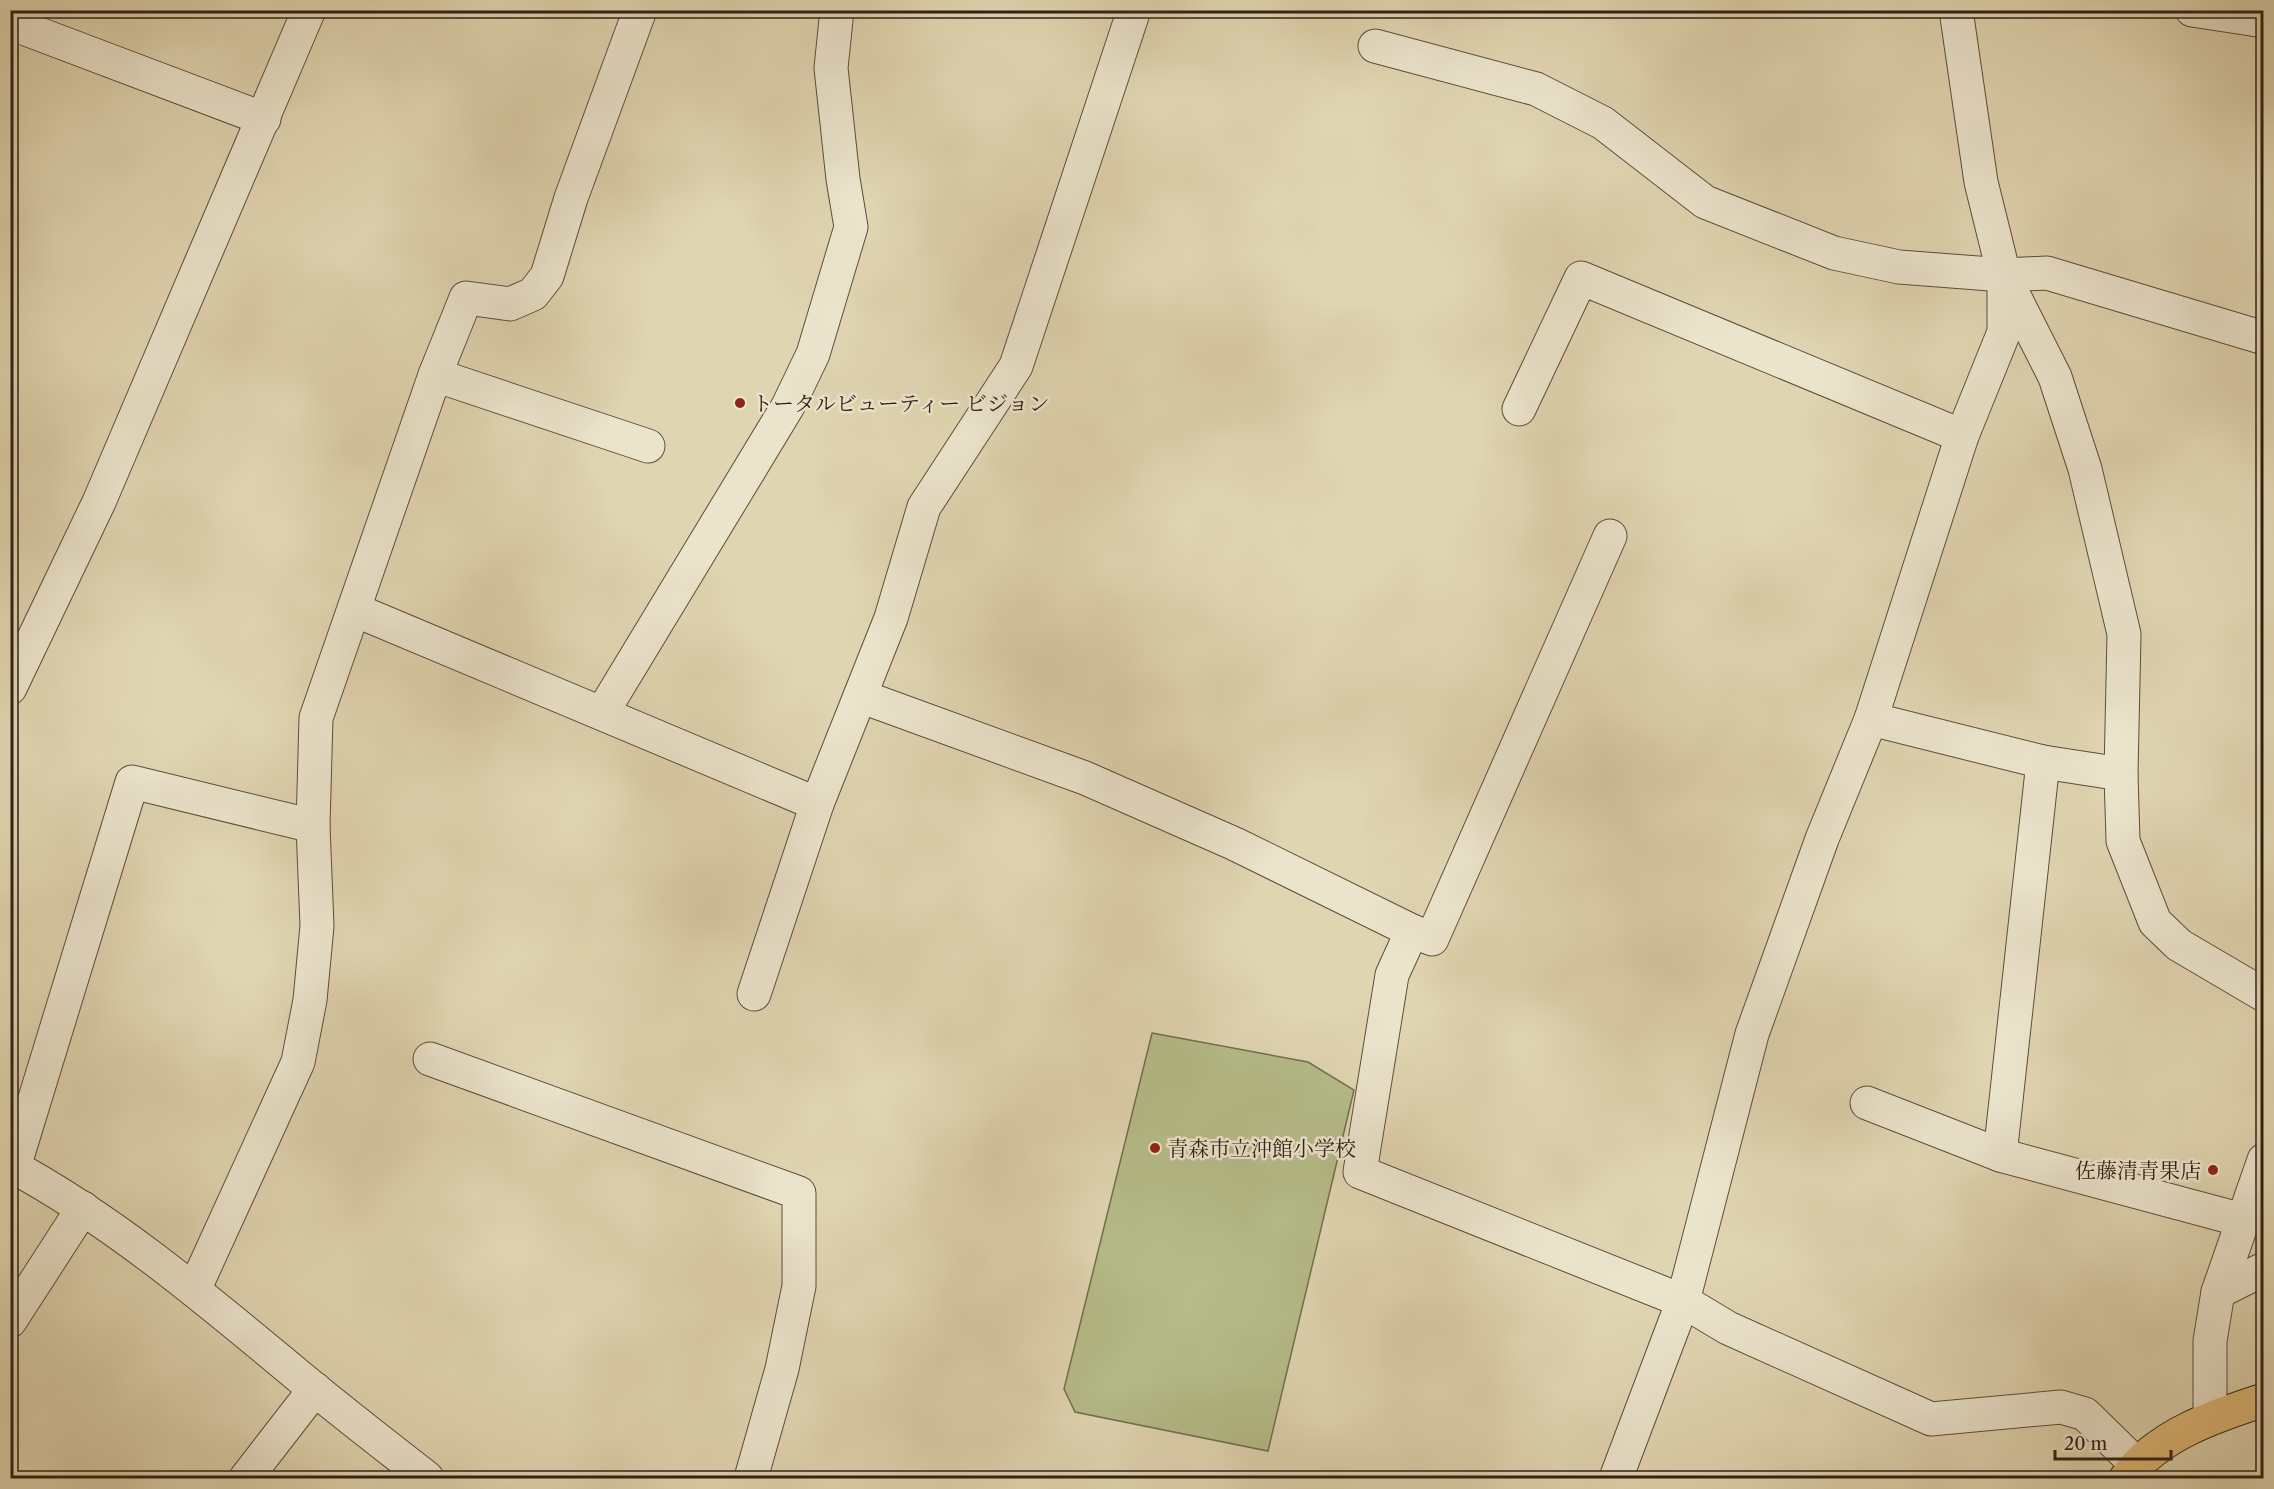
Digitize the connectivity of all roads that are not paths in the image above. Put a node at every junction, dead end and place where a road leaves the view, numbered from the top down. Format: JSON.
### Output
{"nodes":[{"id":1,"x":309,"y":10,"type":"edge"},
{"id":2,"x":640,"y":10,"type":"edge"},
{"id":3,"x":837,"y":10,"type":"edge"},
{"id":4,"x":1134,"y":10,"type":"edge"},
{"id":5,"x":1956,"y":10,"type":"edge"},
{"id":6,"x":2192,"y":10,"type":"edge"},
{"id":7,"x":2264,"y":21,"type":"edge"},
{"id":8,"x":10,"y":23,"type":"edge"},
{"id":9,"x":1375,"y":46,"type":"dead end"},
{"id":10,"x":264,"y":119,"type":"junction"},
{"id":11,"x":2004,"y":275,"type":"junction"},
{"id":12,"x":2264,"y":338,"type":"edge"},
{"id":13,"x":435,"y":375,"type":"junction"},
{"id":14,"x":1519,"y":408,"type":"dead end"},
{"id":15,"x":1962,"y":436,"type":"junction"},
{"id":16,"x":648,"y":446,"type":"dead end"},
{"id":17,"x":1610,"y":536,"type":"dead end"},
{"id":18,"x":355,"y":610,"type":"junction"},
{"id":19,"x":10,"y":688,"type":"edge"},
{"id":20,"x":860,"y":696,"type":"junction"},
{"id":21,"x":602,"y":713,"type":"junction"},
{"id":22,"x":1871,"y":719,"type":"junction"},
{"id":23,"x":2043,"y":762,"type":"junction"},
{"id":24,"x":2121,"y":774,"type":"junction"},
{"id":25,"x":817,"y":804,"type":"junction"},
{"id":26,"x":313,"y":826,"type":"junction"},
{"id":27,"x":1412,"y":931,"type":"junction"},
{"id":28,"x":754,"y":994,"type":"dead end"},
{"id":29,"x":2264,"y":995,"type":"edge"},
{"id":30,"x":429,"y":1059,"type":"dead end"},
{"id":31,"x":1867,"y":1103,"type":"dead end"},
{"id":32,"x":2000,"y":1155,"type":"junction"},
{"id":33,"x":2264,"y":1160,"type":"edge"},
{"id":34,"x":12,"y":1166,"type":"edge"},
{"id":35,"x":83,"y":1208,"type":"junction"},
{"id":36,"x":2242,"y":1220,"type":"junction"},
{"id":37,"x":2264,"y":1269,"type":"edge"},
{"id":38,"x":194,"y":1290,"type":"junction"},
{"id":39,"x":2218,"y":1293,"type":"junction"},
{"id":40,"x":1683,"y":1301,"type":"junction"},
{"id":41,"x":10,"y":1321,"type":"edge"},
{"id":42,"x":315,"y":1389,"type":"junction"},
{"id":43,"x":2264,"y":1400,"type":"edge"},
{"id":44,"x":2210,"y":1418,"type":"junction"},
{"id":45,"x":2131,"y":1471,"type":"edge"},
{"id":46,"x":246,"y":1479,"type":"edge"},
{"id":47,"x":427,"y":1479,"type":"edge"},
{"id":48,"x":751,"y":1479,"type":"edge"},
{"id":49,"x":1616,"y":1479,"type":"edge"}],
"edges":[{"from":1,"to":10,"type":"street"},
{"from":2,"to":13,"type":"street"},
{"from":3,"to":21,"type":"street"},
{"from":4,"to":20,"type":"street"},
{"from":5,"to":11,"type":"street"},
{"from":6,"to":7,"type":"street"},
{"from":8,"to":10,"type":"street"},
{"from":9,"to":11,"type":"street"},
{"from":10,"to":19,"type":"street"},
{"from":11,"to":12,"type":"street"},
{"from":11,"to":15,"type":"street"},
{"from":11,"to":24,"type":"street"},
{"from":13,"to":16,"type":"street"},
{"from":13,"to":18,"type":"street"},
{"from":14,"to":15,"type":"street"},
{"from":15,"to":22,"type":"street"},
{"from":17,"to":27,"type":"street"},
{"from":18,"to":21,"type":"street"},
{"from":18,"to":26,"type":"street"},
{"from":20,"to":25,"type":"street"},
{"from":20,"to":27,"type":"street"},
{"from":21,"to":25,"type":"street"},
{"from":22,"to":23,"type":"street"},
{"from":22,"to":40,"type":"street"},
{"from":23,"to":24,"type":"street"},
{"from":23,"to":32,"type":"street"},
{"from":24,"to":29,"type":"street"},
{"from":25,"to":28,"type":"street"},
{"from":26,"to":34,"type":"street"},
{"from":26,"to":38,"type":"street"},
{"from":27,"to":40,"type":"street"},
{"from":30,"to":48,"type":"street"},
{"from":31,"to":32,"type":"street"},
{"from":32,"to":36,"type":"street"},
{"from":33,"to":36,"type":"street"},
{"from":34,"to":35,"type":"street"},
{"from":35,"to":38,"type":"street"},
{"from":35,"to":41,"type":"street"},
{"from":36,"to":39,"type":"street"},
{"from":37,"to":39,"type":"street"},
{"from":38,"to":42,"type":"street"},
{"from":39,"to":44,"type":"street"},
{"from":40,"to":45,"type":"street"},
{"from":40,"to":49,"type":"street"},
{"from":42,"to":46,"type":"street"},
{"from":42,"to":47,"type":"street"},
{"from":43,"to":44,"type":"highway"},
{"from":44,"to":45,"type":"highway"}]}
